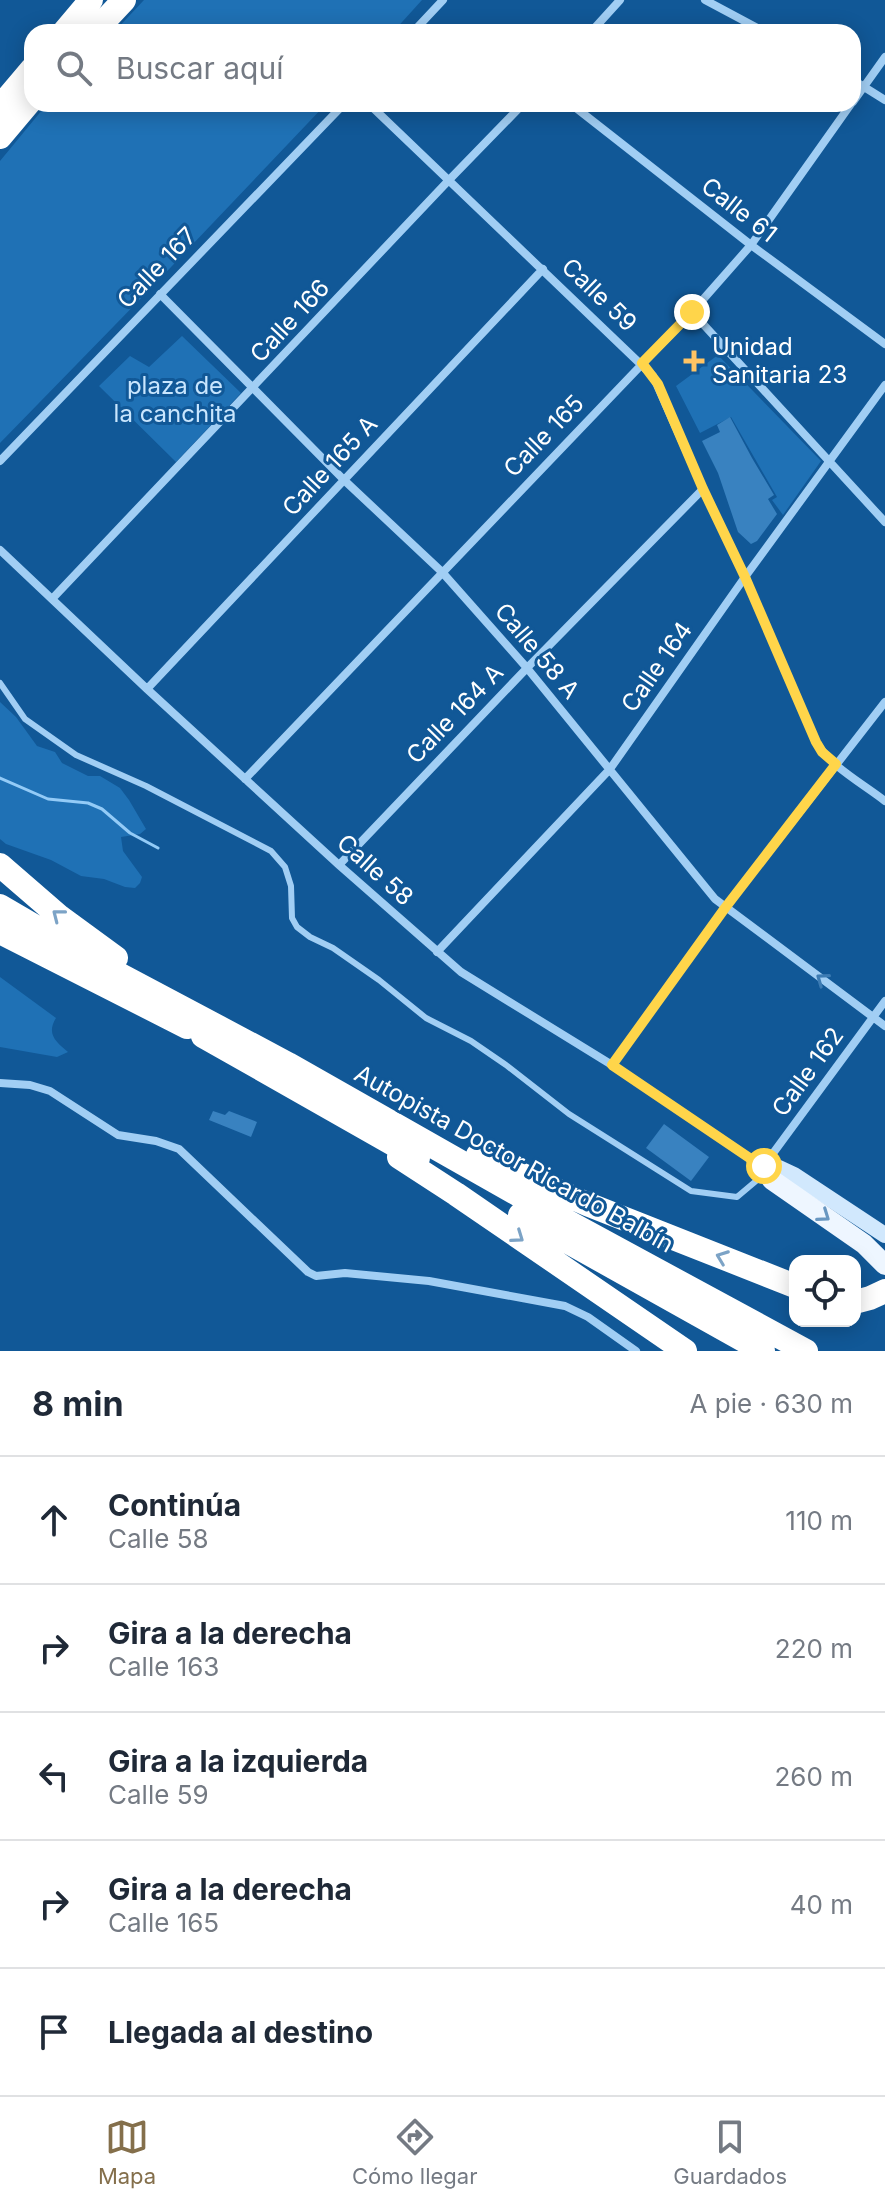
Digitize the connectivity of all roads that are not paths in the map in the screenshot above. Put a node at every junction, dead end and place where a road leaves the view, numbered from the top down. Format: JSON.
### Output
{"nodes":[{"id":1,"x":84,"y":0,"type":"edge"},
{"id":2,"x":91,"y":0,"type":"edge"},
{"id":3,"x":116,"y":0,"type":"edge"},
{"id":4,"x":124,"y":0,"type":"edge"},
{"id":5,"x":443,"y":0,"type":"edge"},
{"id":6,"x":620,"y":0,"type":"edge"},
{"id":7,"x":705,"y":0,"type":"edge"},
{"id":8,"x":68,"y":24,"type":"edge"},
{"id":9,"x":69,"y":24,"type":"edge"},
{"id":10,"x":97,"y":24,"type":"edge"},
{"id":11,"x":99,"y":24,"type":"edge"},
{"id":12,"x":420,"y":24,"type":"edge"},
{"id":13,"x":598,"y":24,"type":"edge"},
{"id":14,"x":750,"y":24,"type":"edge"},
{"id":15,"x":885,"y":57,"type":"edge"},
{"id":16,"x":861,"y":84,"type":"edge"},
{"id":17,"x":864,"y":86,"type":"junction"},
{"id":18,"x":861,"y":90,"type":"edge"},
{"id":19,"x":885,"y":100,"type":"edge"},
{"id":20,"x":17,"y":101,"type":"edge"},
{"id":21,"x":336,"y":112,"type":"edge"},
{"id":22,"x":377,"y":112,"type":"edge"},
{"id":23,"x":515,"y":112,"type":"edge"},
{"id":24,"x":581,"y":112,"type":"edge"},
{"id":25,"x":846,"y":112,"type":"edge"},
{"id":26,"x":0,"y":139,"type":"edge"},
{"id":27,"x":449,"y":180,"type":"junction"},
{"id":28,"x":751,"y":245,"type":"junction"},
{"id":29,"x":543,"y":269,"type":"junction"},
{"id":30,"x":160,"y":294,"type":"junction"},
{"id":31,"x":692,"y":312,"type":"junction"},
{"id":32,"x":885,"y":344,"type":"edge"},
{"id":33,"x":642,"y":363,"type":"junction"},
{"id":34,"x":885,"y":385,"type":"edge"},
{"id":35,"x":254,"y":388,"type":"junction"},
{"id":36,"x":0,"y":461,"type":"edge"},
{"id":37,"x":830,"y":462,"type":"junction"},
{"id":38,"x":344,"y":480,"type":"junction"},
{"id":39,"x":703,"y":489,"type":"junction"},
{"id":40,"x":885,"y":522,"type":"edge"},
{"id":41,"x":0,"y":550,"type":"edge"},
{"id":42,"x":442,"y":572,"type":"junction"},
{"id":43,"x":745,"y":577,"type":"junction"},
{"id":44,"x":52,"y":599,"type":"junction"},
{"id":45,"x":527,"y":668,"type":"junction"},
{"id":46,"x":0,"y":683,"type":"edge"},
{"id":47,"x":147,"y":689,"type":"junction"},
{"id":48,"x":885,"y":702,"type":"edge"},
{"id":49,"x":836,"y":764,"type":"junction"},
{"id":50,"x":610,"y":769,"type":"junction"},
{"id":51,"x":245,"y":779,"type":"junction"},
{"id":52,"x":885,"y":801,"type":"edge"},
{"id":53,"x":0,"y":865,"type":"edge"},
{"id":54,"x":339,"y":865,"type":"junction"},
{"id":55,"x":0,"y":906,"type":"edge"},
{"id":56,"x":725,"y":908,"type":"junction"},
{"id":57,"x":0,"y":919,"type":"edge"},
{"id":58,"x":0,"y":932,"type":"edge"},
{"id":59,"x":437,"y":952,"type":"junction"},
{"id":60,"x":885,"y":1001,"type":"edge"},
{"id":61,"x":873,"y":1017,"type":"junction"},
{"id":62,"x":194,"y":1022,"type":"junction"},
{"id":63,"x":885,"y":1026,"type":"edge"},
{"id":64,"x":612,"y":1065,"type":"junction"},
{"id":65,"x":277,"y":1068,"type":"junction"},
{"id":66,"x":0,"y":1083,"type":"edge"},
{"id":67,"x":763,"y":1167,"type":"junction"},
{"id":68,"x":882,"y":1247,"type":"edge"},
{"id":69,"x":789,"y":1284,"type":"edge"},
{"id":70,"x":885,"y":1291,"type":"edge"},
{"id":71,"x":861,"y":1300,"type":"edge"},
{"id":72,"x":636,"y":1351,"type":"edge"},
{"id":73,"x":685,"y":1351,"type":"edge"},
{"id":74,"x":763,"y":1351,"type":"edge"},
{"id":75,"x":806,"y":1351,"type":"edge"}],
"edges":[{"from":1,"to":8,"type":"highway"},
{"from":2,"to":9,"type":"highway"},
{"from":3,"to":10,"type":"highway"},
{"from":4,"to":11,"type":"highway"},
{"from":5,"to":12,"type":"street"},
{"from":6,"to":13,"type":"street"},
{"from":7,"to":14,"type":"street"},
{"from":15,"to":17,"type":"street","name":"Calle 165"},
{"from":16,"to":17,"type":"street"},
{"from":17,"to":18,"type":"street","name":"Calle 165"},
{"from":17,"to":19,"type":"street"},
{"from":20,"to":26,"type":"highway"},
{"from":21,"to":30,"type":"street","name":"Calle 167"},
{"from":22,"to":27,"type":"street","name":"Calle 59"},
{"from":23,"to":27,"type":"street","name":"Calle 166"},
{"from":24,"to":28,"type":"street","name":"Calle 61"},
{"from":25,"to":28,"type":"street","name":"Calle 165"},
{"from":27,"to":29,"type":"street","name":"Calle 59"},
{"from":27,"to":35,"type":"street","name":"Calle 166"},
{"from":28,"to":31,"type":"street","name":"Calle 165"},
{"from":28,"to":32,"type":"street","name":"Calle 61"},
{"from":29,"to":33,"type":"street","name":"Calle 59"},
{"from":29,"to":38,"type":"street","name":"Calle 165 A"},
{"from":30,"to":35,"type":"street","name":"Calle 58 A"},
{"from":30,"to":36,"type":"street","name":"Calle 167"},
{"from":31,"to":33,"type":"street","name":"Calle 165"},
{"from":31,"to":37,"type":"street"},
{"from":33,"to":39,"type":"street","name":"Calle 59"},
{"from":33,"to":42,"type":"street","name":"Calle 165"},
{"from":34,"to":37,"type":"street","name":"Calle 164"},
{"from":35,"to":38,"type":"street","name":"Calle 58 A"},
{"from":35,"to":44,"type":"street","name":"Calle 166"},
{"from":37,"to":40,"type":"street"},
{"from":37,"to":43,"type":"street","name":"Calle 164"},
{"from":38,"to":42,"type":"street","name":"Calle 58 A"},
{"from":38,"to":47,"type":"street","name":"Calle 165 A"},
{"from":39,"to":43,"type":"street","name":"Calle 59"},
{"from":39,"to":45,"type":"street","name":"Calle 164 A"},
{"from":41,"to":44,"type":"street","name":"Calle 58"},
{"from":42,"to":45,"type":"street","name":"Calle 58 A"},
{"from":42,"to":51,"type":"street","name":"Calle 165"},
{"from":43,"to":49,"type":"street","name":"Calle 59"},
{"from":43,"to":50,"type":"street","name":"Calle 164"},
{"from":44,"to":47,"type":"street","name":"Calle 58"},
{"from":45,"to":50,"type":"street","name":"Calle 58 A"},
{"from":45,"to":54,"type":"street","name":"Calle 164 A"},
{"from":46,"to":67,"type":"lane"},
{"from":47,"to":51,"type":"street","name":"Calle 58"},
{"from":48,"to":49,"type":"street"},
{"from":49,"to":52,"type":"street","name":"Calle 59"},
{"from":49,"to":56,"type":"street"},
{"from":50,"to":56,"type":"street","name":"Calle 58 A"},
{"from":50,"to":59,"type":"street","name":"Calle 164"},
{"from":51,"to":54,"type":"street","name":"Calle 58"},
{"from":62,"to":53,"type":"highway","one_way":true},
{"from":54,"to":59,"type":"street","name":"Calle 58"},
{"from":55,"to":62,"type":"highway"},
{"from":61,"to":56,"type":"street","name":"Calle 58 A","one_way":true},
{"from":56,"to":64,"type":"street"},
{"from":57,"to":62,"type":"highway"},
{"from":58,"to":62,"type":"highway"},
{"from":59,"to":64,"type":"street","name":"Calle 58"},
{"from":60,"to":61,"type":"street","name":"Calle 162"},
{"from":61,"to":63,"type":"street","name":"Calle 58 A"},
{"from":61,"to":67,"type":"street","name":"Calle 162"},
{"from":62,"to":65,"type":"highway","name":"Autopista Doctor Ricardo Balbín"},
{"from":64,"to":67,"type":"street","name":"Calle 58"},
{"from":69,"to":65,"type":"highway","one_way":true},
{"from":65,"to":73,"type":"highway","one_way":true},
{"from":65,"to":74,"type":"highway","name":"Autopista Doctor Ricardo Balbín"},
{"from":65,"to":75,"type":"highway","name":"Autopista Doctor Ricardo Balbín"},
{"from":66,"to":72,"type":"street"},
{"from":67,"to":68,"type":"main road"},
{"from":70,"to":71,"type":"highway"}]}
